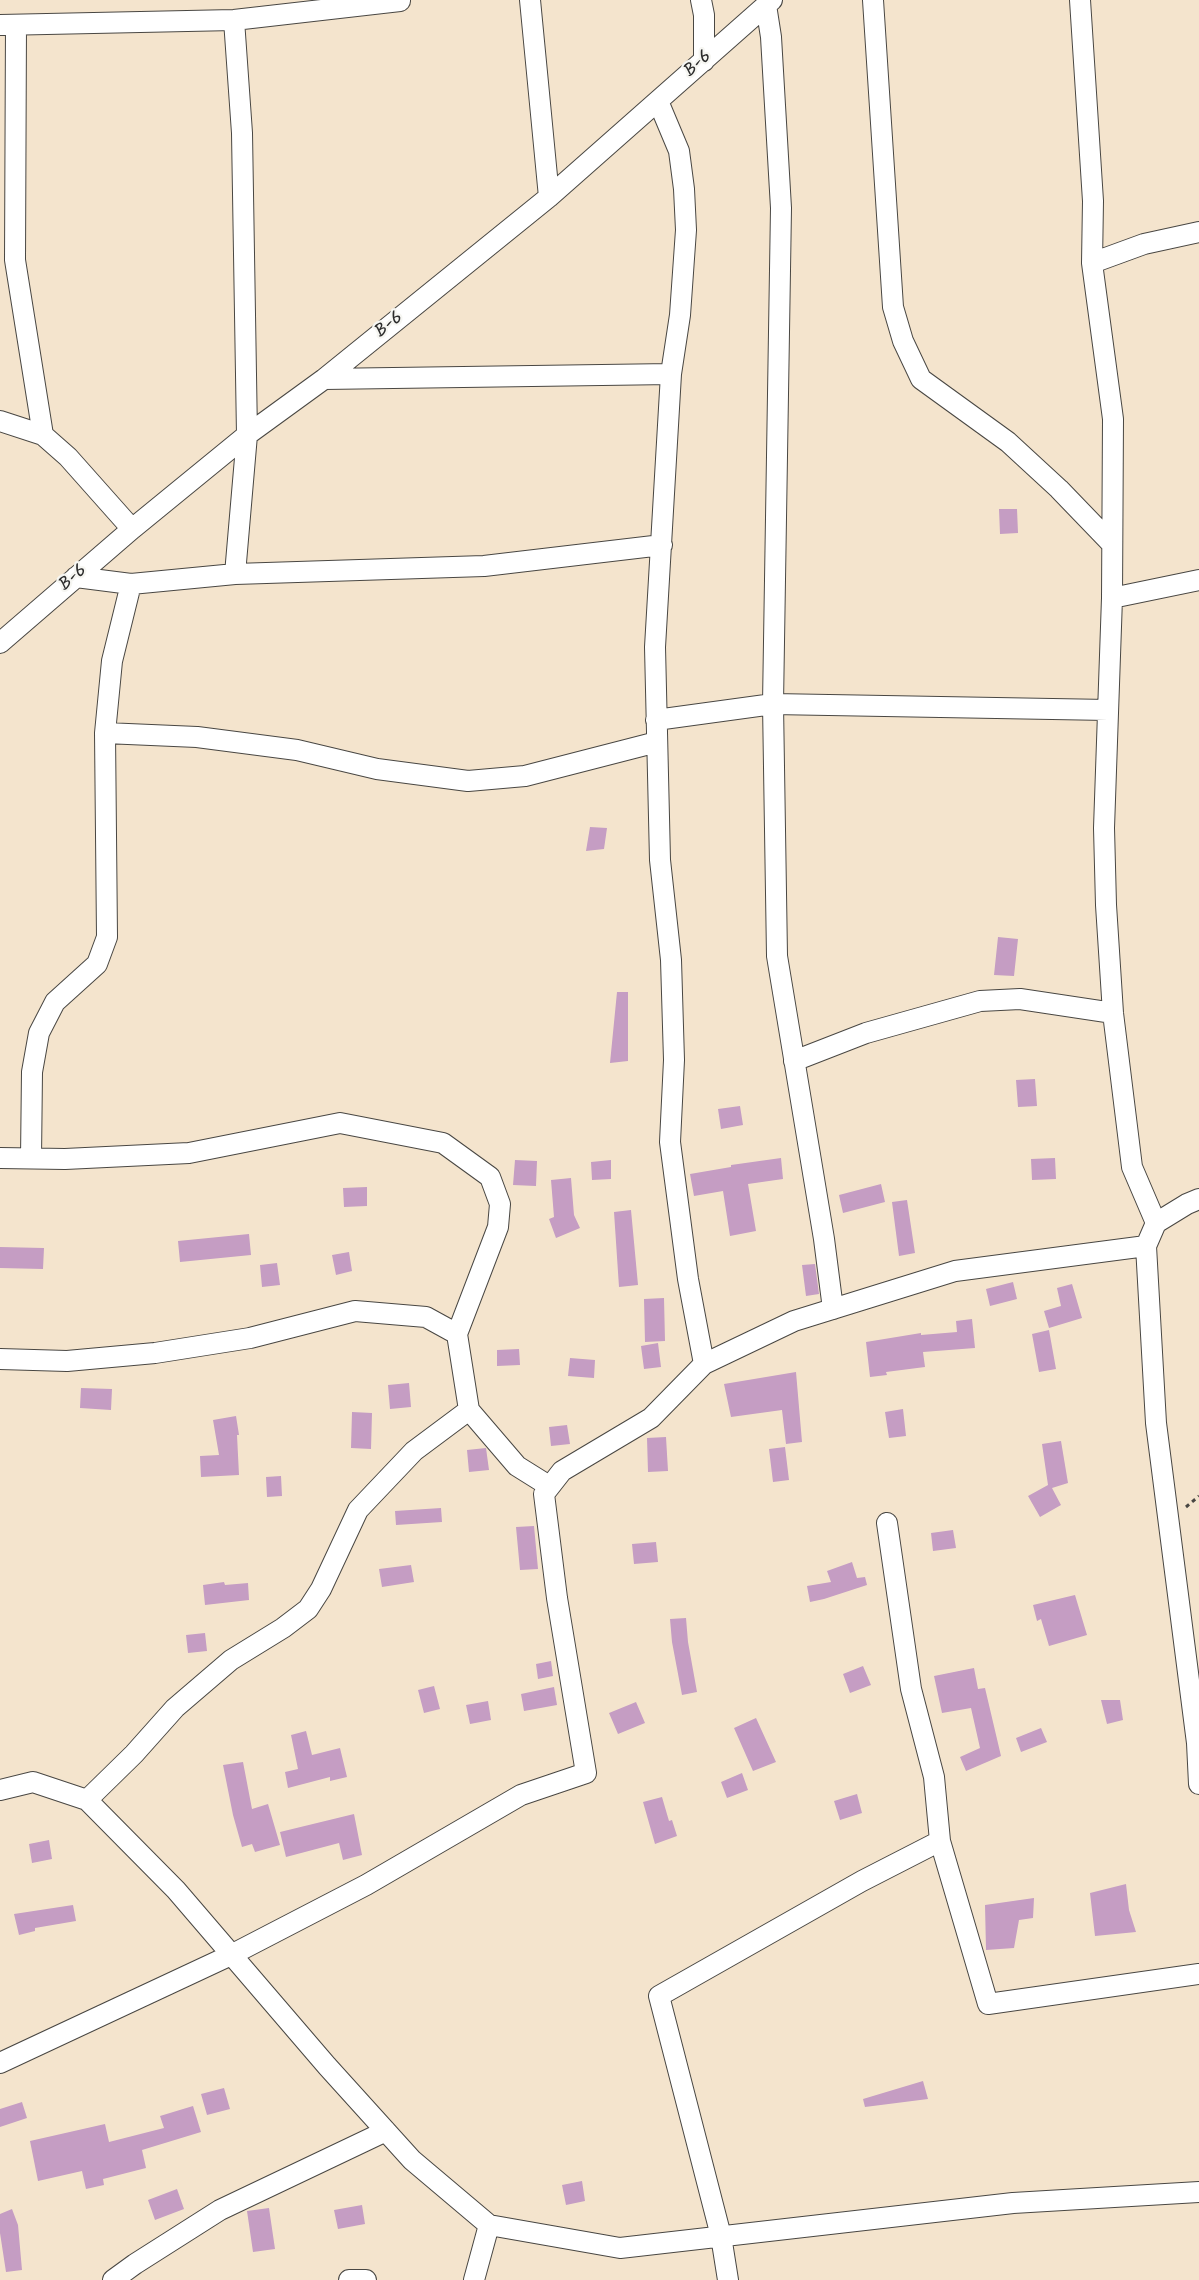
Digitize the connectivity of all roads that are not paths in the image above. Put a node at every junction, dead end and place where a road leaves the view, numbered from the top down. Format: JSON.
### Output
{"nodes":[{"id":1,"x":530,"y":0,"type":"edge"},
{"id":2,"x":701,"y":0,"type":"edge"},
{"id":3,"x":873,"y":0,"type":"edge"},
{"id":4,"x":1080,"y":0,"type":"edge"},
{"id":5,"x":400,"y":1,"type":"dead end"},
{"id":6,"x":769,"y":2,"type":"edge"},
{"id":7,"x":243,"y":13,"type":"edge"},
{"id":8,"x":8,"y":25,"type":"edge"},
{"id":9,"x":704,"y":61,"type":"junction"},
{"id":10,"x":658,"y":101,"type":"junction"},
{"id":11,"x":549,"y":197,"type":"junction"},
{"id":12,"x":1199,"y":232,"type":"edge"},
{"id":13,"x":7,"y":260,"type":"edge"},
{"id":14,"x":1092,"y":263,"type":"junction"},
{"id":15,"x":671,"y":374,"type":"junction"},
{"id":16,"x":324,"y":379,"type":"junction"},
{"id":17,"x":0,"y":421,"type":"edge"},
{"id":18,"x":43,"y":435,"type":"junction"},
{"id":19,"x":247,"y":435,"type":"junction"},
{"id":20,"x":132,"y":529,"type":"junction"},
{"id":21,"x":1112,"y":544,"type":"junction"},
{"id":22,"x":662,"y":545,"type":"junction"},
{"id":23,"x":235,"y":574,"type":"junction"},
{"id":24,"x":76,"y":577,"type":"junction"},
{"id":25,"x":1199,"y":580,"type":"edge"},
{"id":26,"x":131,"y":584,"type":"junction"},
{"id":27,"x":1112,"y":598,"type":"junction"},
{"id":28,"x":0,"y":643,"type":"edge"},
{"id":29,"x":773,"y":704,"type":"junction"},
{"id":30,"x":1108,"y":710,"type":"junction"},
{"id":31,"x":656,"y":720,"type":"junction"},
{"id":32,"x":105,"y":733,"type":"junction"},
{"id":33,"x":657,"y":742,"type":"junction"},
{"id":34,"x":1113,"y":1013,"type":"junction"},
{"id":35,"x":794,"y":1061,"type":"junction"},
{"id":36,"x":0,"y":1158,"type":"edge"},
{"id":37,"x":30,"y":1158,"type":"junction"},
{"id":38,"x":1199,"y":1199,"type":"edge"},
{"id":39,"x":1156,"y":1224,"type":"junction"},
{"id":40,"x":1146,"y":1246,"type":"junction"},
{"id":41,"x":833,"y":1309,"type":"junction"},
{"id":42,"x":457,"y":1334,"type":"junction"},
{"id":43,"x":0,"y":1360,"type":"edge"},
{"id":44,"x":704,"y":1364,"type":"junction"},
{"id":45,"x":469,"y":1410,"type":"junction"},
{"id":46,"x":550,"y":1486,"type":"junction"},
{"id":47,"x":887,"y":1523,"type":"dead end"},
{"id":48,"x":1199,"y":1784,"type":"edge"},
{"id":49,"x":0,"y":1790,"type":"edge"},
{"id":50,"x":87,"y":1800,"type":"junction"},
{"id":51,"x":940,"y":1841,"type":"junction"},
{"id":52,"x":231,"y":1955,"type":"junction"},
{"id":53,"x":1199,"y":1974,"type":"edge"},
{"id":54,"x":0,"y":2063,"type":"edge"},
{"id":55,"x":386,"y":2131,"type":"junction"},
{"id":56,"x":1199,"y":2192,"type":"edge"},
{"id":57,"x":489,"y":2225,"type":"junction"},
{"id":58,"x":721,"y":2236,"type":"junction"},
{"id":59,"x":113,"y":2280,"type":"edge"},
{"id":60,"x":349,"y":2280,"type":"edge"},
{"id":61,"x":366,"y":2280,"type":"edge"},
{"id":62,"x":474,"y":2280,"type":"edge"},
{"id":63,"x":728,"y":2280,"type":"edge"}],
"edges":[{"from":1,"to":11,"type":"street"},
{"from":2,"to":9,"type":"street"},
{"from":3,"to":21,"type":"street"},
{"from":4,"to":14,"type":"street"},
{"from":5,"to":7,"type":"street"},
{"from":6,"to":9,"type":"street","name":"B-6"},
{"from":6,"to":29,"type":"street"},
{"from":7,"to":8,"type":"street"},
{"from":7,"to":19,"type":"street"},
{"from":8,"to":13,"type":"street"},
{"from":9,"to":10,"type":"street","name":"B-6"},
{"from":10,"to":11,"type":"street","name":"B-6"},
{"from":10,"to":15,"type":"street"},
{"from":11,"to":16,"type":"street","name":"B-6"},
{"from":12,"to":14,"type":"street"},
{"from":13,"to":18,"type":"street"},
{"from":14,"to":21,"type":"street"},
{"from":15,"to":16,"type":"street"},
{"from":15,"to":22,"type":"street"},
{"from":16,"to":19,"type":"street","name":"B-6"},
{"from":17,"to":18,"type":"street"},
{"from":18,"to":20,"type":"street"},
{"from":19,"to":20,"type":"street","name":"B-6"},
{"from":19,"to":23,"type":"street"},
{"from":20,"to":24,"type":"street","name":"B-6"},
{"from":21,"to":27,"type":"street"},
{"from":22,"to":23,"type":"street"},
{"from":22,"to":31,"type":"street"},
{"from":23,"to":26,"type":"street"},
{"from":24,"to":26,"type":"street"},
{"from":24,"to":28,"type":"street","name":"B-6"},
{"from":25,"to":27,"type":"street"},
{"from":26,"to":32,"type":"street"},
{"from":27,"to":30,"type":"street"},
{"from":29,"to":30,"type":"street"},
{"from":29,"to":31,"type":"street"},
{"from":29,"to":35,"type":"street"},
{"from":30,"to":34,"type":"street"},
{"from":31,"to":33,"type":"street"},
{"from":32,"to":33,"type":"street"},
{"from":32,"to":37,"type":"street"},
{"from":33,"to":44,"type":"street"},
{"from":34,"to":35,"type":"street"},
{"from":34,"to":39,"type":"street"},
{"from":35,"to":41,"type":"street"},
{"from":36,"to":37,"type":"street"},
{"from":37,"to":42,"type":"street"},
{"from":38,"to":39,"type":"street"},
{"from":39,"to":40,"type":"street"},
{"from":40,"to":41,"type":"street"},
{"from":40,"to":48,"type":"street"},
{"from":41,"to":44,"type":"street"},
{"from":42,"to":43,"type":"street"},
{"from":42,"to":45,"type":"street"},
{"from":44,"to":46,"type":"street"},
{"from":45,"to":46,"type":"street"},
{"from":45,"to":50,"type":"street"},
{"from":46,"to":52,"type":"street"},
{"from":47,"to":51,"type":"street"},
{"from":49,"to":50,"type":"street"},
{"from":50,"to":52,"type":"street"},
{"from":51,"to":53,"type":"street"},
{"from":51,"to":58,"type":"street"},
{"from":52,"to":54,"type":"street"},
{"from":52,"to":55,"type":"street"},
{"from":55,"to":57,"type":"street"},
{"from":55,"to":59,"type":"street"},
{"from":56,"to":58,"type":"street"},
{"from":57,"to":58,"type":"street"},
{"from":57,"to":62,"type":"street"},
{"from":58,"to":63,"type":"street"},
{"from":60,"to":61,"type":"street"}]}
